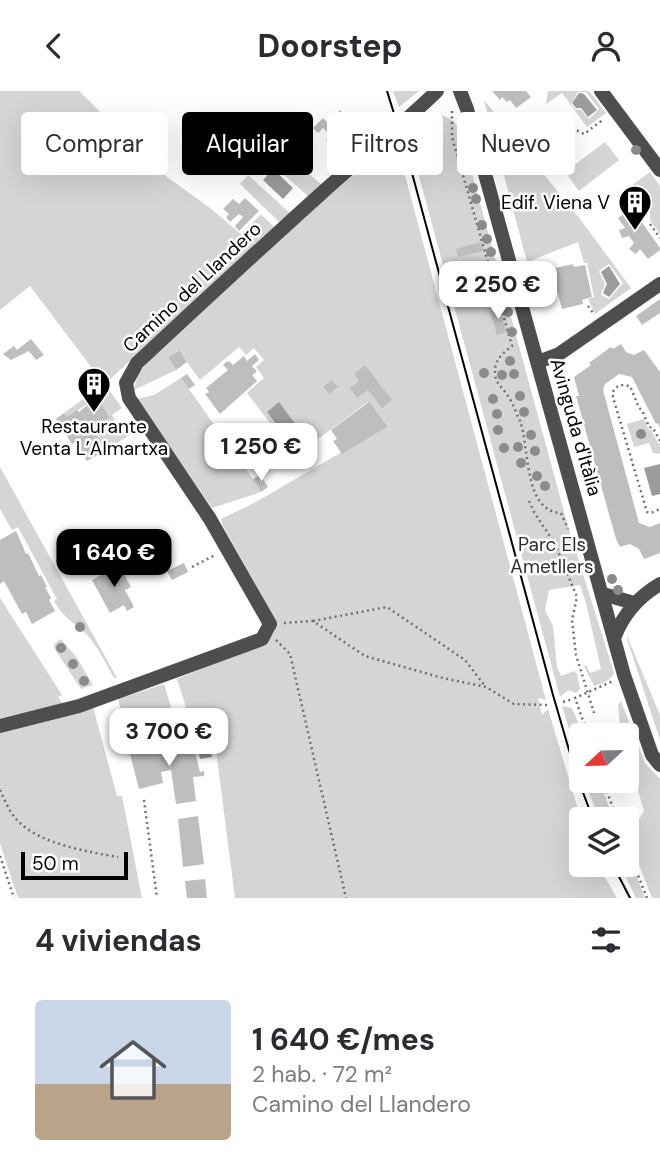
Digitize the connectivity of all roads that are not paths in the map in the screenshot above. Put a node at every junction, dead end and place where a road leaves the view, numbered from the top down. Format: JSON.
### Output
{"nodes":[{"id":1,"x":437,"y":91,"type":"edge"},
{"id":2,"x":601,"y":91,"type":"edge"},
{"id":3,"x":458,"y":95,"type":"edge"},
{"id":4,"x":660,"y":170,"type":"edge"},
{"id":5,"x":660,"y":284,"type":"edge"},
{"id":6,"x":538,"y":362,"type":"junction"},
{"id":7,"x":660,"y":584,"type":"edge"},
{"id":8,"x":603,"y":594,"type":"junction"},
{"id":9,"x":634,"y":603,"type":"junction"},
{"id":10,"x":615,"y":636,"type":"junction"},
{"id":11,"x":0,"y":726,"type":"edge"},
{"id":12,"x":660,"y":765,"type":"edge"}],
"edges":[{"from":1,"to":11,"type":"street","name":"Camino del Llandero"},
{"from":2,"to":4,"type":"street"},
{"from":3,"to":6,"type":"street","name":"Avinguda d'Itàlia"},
{"from":5,"to":6,"type":"street"},
{"from":6,"to":8,"type":"street","name":"Avinguda d'Itàlia"},
{"from":7,"to":9,"type":"street"},
{"from":8,"to":9,"type":"street"},
{"from":8,"to":10,"type":"street","name":"Avinguda d'Itàlia"},
{"from":9,"to":10,"type":"street"},
{"from":10,"to":12,"type":"street","name":"Avinguda d'Itàlia"}]}
